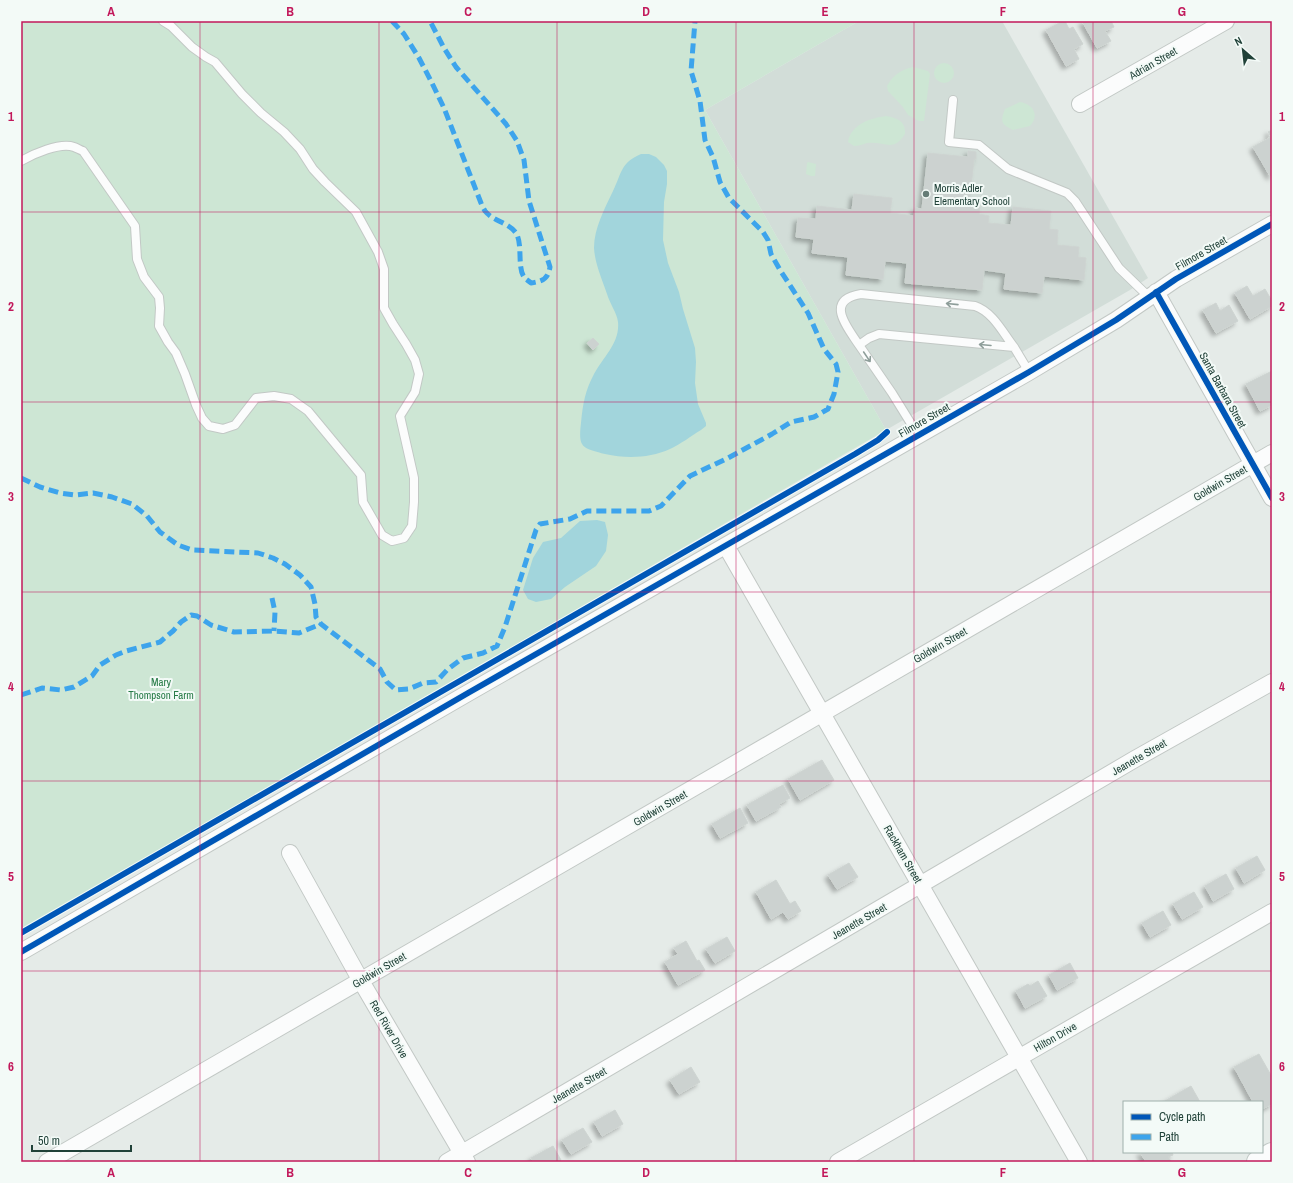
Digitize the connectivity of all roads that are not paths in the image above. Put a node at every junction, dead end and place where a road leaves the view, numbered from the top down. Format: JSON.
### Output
{"nodes":[{"id":1,"x":163,"y":21,"type":"edge"},
{"id":2,"x":1226,"y":21,"type":"edge"},
{"id":3,"x":953,"y":100,"type":"dead end"},
{"id":4,"x":1080,"y":104,"type":"dead end"},
{"id":5,"x":21,"y":161,"type":"edge"},
{"id":6,"x":1272,"y":224,"type":"edge"},
{"id":7,"x":1153,"y":295,"type":"junction"},
{"id":8,"x":859,"y":345,"type":"junction"},
{"id":9,"x":1014,"y":347,"type":"junction"},
{"id":10,"x":1029,"y":372,"type":"junction"},
{"id":11,"x":918,"y":435,"type":"junction"},
{"id":12,"x":1272,"y":452,"type":"edge"},
{"id":13,"x":1253,"y":464,"type":"junction"},
{"id":14,"x":1272,"y":498,"type":"edge"},
{"id":15,"x":726,"y":546,"type":"junction"},
{"id":16,"x":1272,"y":682,"type":"edge"},
{"id":17,"x":821,"y":714,"type":"junction"},
{"id":18,"x":290,"y":853,"type":"dead end"},
{"id":19,"x":920,"y":885,"type":"junction"},
{"id":20,"x":1272,"y":912,"type":"edge"},
{"id":21,"x":21,"y":952,"type":"edge"},
{"id":22,"x":361,"y":981,"type":"junction"},
{"id":23,"x":1019,"y":1058,"type":"junction"},
{"id":24,"x":1272,"y":1154,"type":"edge"},
{"id":25,"x":464,"y":1158,"type":"edge"},
{"id":26,"x":47,"y":1162,"type":"edge"},
{"id":27,"x":447,"y":1162,"type":"edge"},
{"id":28,"x":838,"y":1162,"type":"edge"},
{"id":29,"x":1078,"y":1162,"type":"edge"},
{"id":30,"x":1258,"y":1162,"type":"edge"}],
"edges":[{"from":1,"to":5,"type":"lane"},
{"from":2,"to":4,"type":"street","name":"Adrian Street"},
{"from":3,"to":7,"type":"lane"},
{"from":6,"to":7,"type":"street","name":"Filmore Street"},
{"from":7,"to":10,"type":"street","name":"Filmore Street"},
{"from":7,"to":13,"type":"street","name":"Santa Barbara Street"},
{"from":9,"to":8,"type":"lane","one_way":true},
{"from":9,"to":8,"type":"lane","one_way":true},
{"from":8,"to":11,"type":"lane","one_way":true},
{"from":9,"to":10,"type":"lane"},
{"from":10,"to":11,"type":"street","name":"Filmore Street"},
{"from":11,"to":15,"type":"street","name":"Filmore Street"},
{"from":12,"to":13,"type":"street","name":"Goldwin Street"},
{"from":13,"to":14,"type":"street","name":"Santa Barbara Street"},
{"from":13,"to":17,"type":"street","name":"Goldwin Street"},
{"from":15,"to":17,"type":"street","name":"Rackham Street"},
{"from":15,"to":21,"type":"street","name":"Filmore Street"},
{"from":16,"to":19,"type":"street","name":"Jeanette Street"},
{"from":17,"to":19,"type":"street","name":"Rackham Street"},
{"from":17,"to":22,"type":"street","name":"Goldwin Street"},
{"from":18,"to":22,"type":"street","name":"Red River Drive"},
{"from":19,"to":23,"type":"street","name":"Rackham Street"},
{"from":19,"to":25,"type":"street","name":"Jeanette Street"},
{"from":20,"to":23,"type":"street","name":"Hilton Drive"},
{"from":22,"to":25,"type":"street","name":"Red River Drive"},
{"from":22,"to":26,"type":"street","name":"Goldwin Street"},
{"from":23,"to":28,"type":"street","name":"Hilton Drive"},
{"from":23,"to":29,"type":"street","name":"Rackham Street"},
{"from":24,"to":30,"type":"main road"},
{"from":25,"to":27,"type":"street","name":"Jeanette Street"}]}
